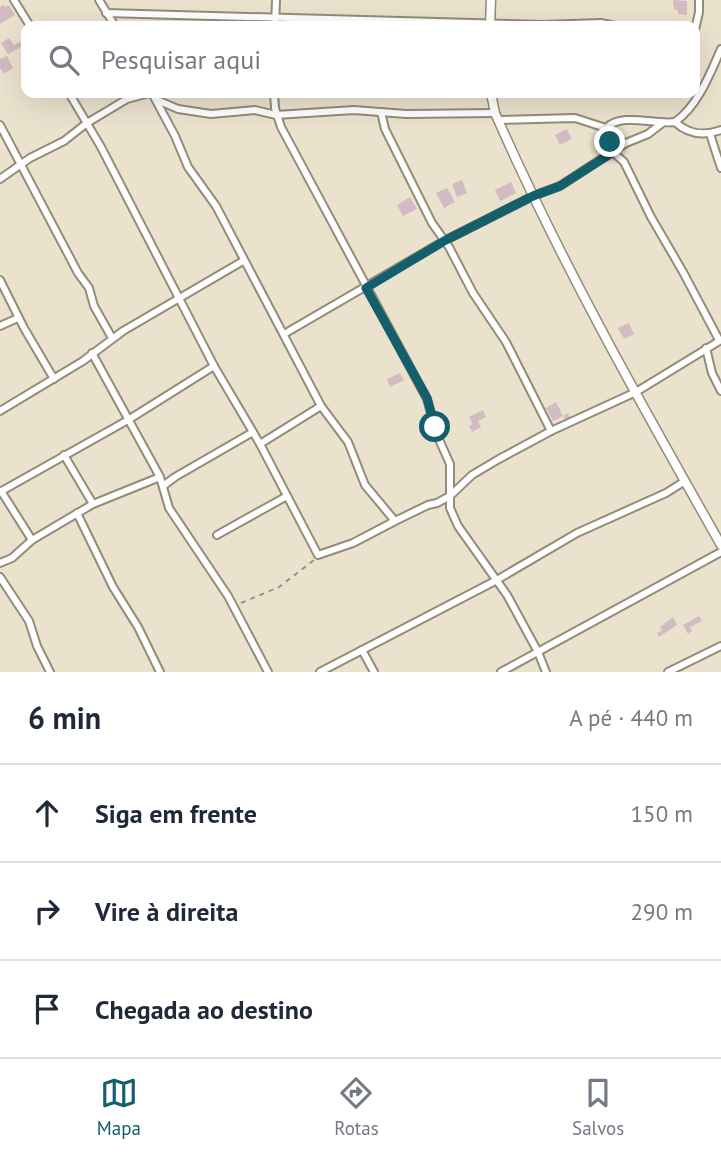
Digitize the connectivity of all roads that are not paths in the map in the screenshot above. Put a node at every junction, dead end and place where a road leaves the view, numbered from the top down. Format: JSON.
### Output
{"nodes":[{"id":1,"x":14,"y":0,"type":"edge"},
{"id":2,"x":99,"y":0,"type":"edge"},
{"id":3,"x":275,"y":0,"type":"edge"},
{"id":4,"x":491,"y":0,"type":"edge"},
{"id":5,"x":699,"y":0,"type":"edge"},
{"id":6,"x":106,"y":13,"type":"junction"},
{"id":7,"x":27,"y":21,"type":"edge"},
{"id":8,"x":112,"y":21,"type":"edge"},
{"id":9,"x":256,"y":21,"type":"edge"},
{"id":10,"x":275,"y":21,"type":"edge"},
{"id":11,"x":490,"y":21,"type":"edge"},
{"id":12,"x":697,"y":21,"type":"edge"},
{"id":13,"x":721,"y":49,"type":"edge"},
{"id":14,"x":700,"y":92,"type":"edge"},
{"id":15,"x":72,"y":98,"type":"edge"},
{"id":16,"x":131,"y":98,"type":"edge"},
{"id":17,"x":156,"y":98,"type":"edge"},
{"id":18,"x":274,"y":98,"type":"edge"},
{"id":19,"x":492,"y":98,"type":"edge"},
{"id":20,"x":697,"y":98,"type":"edge"},
{"id":21,"x":158,"y":100,"type":"junction"},
{"id":22,"x":381,"y":112,"type":"junction"},
{"id":23,"x":276,"y":115,"type":"junction"},
{"id":24,"x":496,"y":116,"type":"junction"},
{"id":25,"x":675,"y":122,"type":"junction"},
{"id":26,"x":87,"y":123,"type":"junction"},
{"id":27,"x":662,"y":124,"type":"junction"},
{"id":28,"x":0,"y":125,"type":"edge"},
{"id":29,"x":606,"y":128,"type":"junction"},
{"id":30,"x":721,"y":130,"type":"edge"},
{"id":31,"x":710,"y":134,"type":"junction"},
{"id":32,"x":613,"y":152,"type":"junction"},
{"id":33,"x":21,"y":163,"type":"junction"},
{"id":34,"x":721,"y":168,"type":"edge"},
{"id":35,"x":0,"y":179,"type":"edge"},
{"id":36,"x":533,"y":196,"type":"junction"},
{"id":37,"x":444,"y":241,"type":"junction"},
{"id":38,"x":243,"y":261,"type":"junction"},
{"id":39,"x":0,"y":281,"type":"edge"},
{"id":40,"x":366,"y":288,"type":"junction"},
{"id":41,"x":179,"y":300,"type":"junction"},
{"id":42,"x":18,"y":318,"type":"junction"},
{"id":43,"x":0,"y":326,"type":"edge"},
{"id":44,"x":284,"y":334,"type":"junction"},
{"id":45,"x":112,"y":338,"type":"junction"},
{"id":46,"x":720,"y":340,"type":"edge"},
{"id":47,"x":706,"y":348,"type":"junction"},
{"id":48,"x":92,"y":353,"type":"junction"},
{"id":49,"x":214,"y":366,"type":"junction"},
{"id":50,"x":54,"y":379,"type":"junction"},
{"id":51,"x":721,"y":391,"type":"edge"},
{"id":52,"x":636,"y":392,"type":"junction"},
{"id":53,"x":321,"y":406,"type":"junction"},
{"id":54,"x":0,"y":411,"type":"edge"},
{"id":55,"x":128,"y":420,"type":"junction"},
{"id":56,"x":551,"y":431,"type":"junction"},
{"id":57,"x":253,"y":432,"type":"junction"},
{"id":58,"x":260,"y":444,"type":"junction"},
{"id":59,"x":64,"y":455,"type":"junction"},
{"id":60,"x":160,"y":477,"type":"junction"},
{"id":61,"x":685,"y":481,"type":"junction"},
{"id":62,"x":163,"y":486,"type":"junction"},
{"id":63,"x":1,"y":492,"type":"edge"},
{"id":64,"x":287,"y":496,"type":"junction"},
{"id":65,"x":450,"y":496,"type":"junction"},
{"id":66,"x":93,"y":504,"type":"junction"},
{"id":67,"x":77,"y":513,"type":"junction"},
{"id":68,"x":395,"y":521,"type":"junction"},
{"id":69,"x":217,"y":535,"type":"dead end"},
{"id":70,"x":32,"y":540,"type":"junction"},
{"id":71,"x":721,"y":545,"type":"edge"},
{"id":72,"x":721,"y":552,"type":"edge"},
{"id":73,"x":0,"y":563,"type":"edge"},
{"id":74,"x":0,"y":577,"type":"edge"},
{"id":75,"x":495,"y":581,"type":"junction"},
{"id":76,"x":721,"y":646,"type":"edge"},
{"id":77,"x":362,"y":650,"type":"junction"},
{"id":78,"x":538,"y":652,"type":"junction"},
{"id":79,"x":50,"y":672,"type":"edge"},
{"id":80,"x":160,"y":672,"type":"edge"},
{"id":81,"x":268,"y":672,"type":"edge"},
{"id":82,"x":320,"y":672,"type":"edge"},
{"id":83,"x":374,"y":672,"type":"edge"},
{"id":84,"x":500,"y":672,"type":"edge"},
{"id":85,"x":546,"y":672,"type":"edge"},
{"id":86,"x":668,"y":672,"type":"edge"}],
"edges":[{"from":1,"to":7,"type":"street"},
{"from":2,"to":6,"type":"street"},
{"from":3,"to":10,"type":"street"},
{"from":4,"to":11,"type":"street"},
{"from":5,"to":12,"type":"street"},
{"from":6,"to":8,"type":"street"},
{"from":6,"to":9,"type":"street"},
{"from":13,"to":14,"type":"street"},
{"from":15,"to":26,"type":"street"},
{"from":16,"to":26,"type":"street"},
{"from":17,"to":21,"type":"street"},
{"from":18,"to":23,"type":"street"},
{"from":19,"to":24,"type":"street"},
{"from":20,"to":25,"type":"street"},
{"from":21,"to":23,"type":"street"},
{"from":21,"to":38,"type":"street"},
{"from":22,"to":23,"type":"street"},
{"from":22,"to":24,"type":"street"},
{"from":22,"to":37,"type":"street"},
{"from":23,"to":40,"type":"street"},
{"from":24,"to":29,"type":"street"},
{"from":24,"to":36,"type":"street"},
{"from":25,"to":27,"type":"street"},
{"from":25,"to":31,"type":"street"},
{"from":26,"to":33,"type":"street"},
{"from":26,"to":41,"type":"street"},
{"from":27,"to":29,"type":"street"},
{"from":27,"to":32,"type":"street"},
{"from":28,"to":33,"type":"street"},
{"from":29,"to":32,"type":"street"},
{"from":30,"to":31,"type":"street"},
{"from":31,"to":34,"type":"street"},
{"from":32,"to":36,"type":"street"},
{"from":32,"to":46,"type":"street"},
{"from":33,"to":35,"type":"street"},
{"from":33,"to":45,"type":"street"},
{"from":36,"to":37,"type":"street"},
{"from":36,"to":52,"type":"street"},
{"from":37,"to":40,"type":"street"},
{"from":37,"to":56,"type":"street"},
{"from":38,"to":41,"type":"street"},
{"from":38,"to":44,"type":"street"},
{"from":39,"to":42,"type":"street"},
{"from":40,"to":44,"type":"street"},
{"from":40,"to":65,"type":"street"},
{"from":41,"to":45,"type":"street"},
{"from":41,"to":49,"type":"street"},
{"from":42,"to":43,"type":"street"},
{"from":42,"to":50,"type":"street"},
{"from":44,"to":53,"type":"street"},
{"from":45,"to":48,"type":"street"},
{"from":46,"to":47,"type":"street"},
{"from":47,"to":51,"type":"street"},
{"from":47,"to":52,"type":"street"},
{"from":48,"to":50,"type":"street"},
{"from":48,"to":55,"type":"street"},
{"from":49,"to":55,"type":"street"},
{"from":49,"to":57,"type":"street"},
{"from":50,"to":54,"type":"street"},
{"from":52,"to":56,"type":"street"},
{"from":52,"to":61,"type":"street"},
{"from":53,"to":58,"type":"street"},
{"from":53,"to":68,"type":"street"},
{"from":55,"to":59,"type":"street"},
{"from":55,"to":60,"type":"street"},
{"from":56,"to":65,"type":"street"},
{"from":57,"to":58,"type":"street"},
{"from":57,"to":62,"type":"street"},
{"from":58,"to":64,"type":"street"},
{"from":59,"to":63,"type":"street"},
{"from":59,"to":66,"type":"street"},
{"from":60,"to":62,"type":"street"},
{"from":60,"to":66,"type":"street"},
{"from":61,"to":71,"type":"street"},
{"from":61,"to":75,"type":"street"},
{"from":62,"to":81,"type":"street"},
{"from":63,"to":70,"type":"street"},
{"from":64,"to":68,"type":"street"},
{"from":64,"to":69,"type":"street"},
{"from":65,"to":68,"type":"street"},
{"from":65,"to":75,"type":"street"},
{"from":66,"to":67,"type":"street"},
{"from":67,"to":70,"type":"street"},
{"from":67,"to":80,"type":"street"},
{"from":70,"to":73,"type":"street"},
{"from":72,"to":78,"type":"street"},
{"from":74,"to":79,"type":"street"},
{"from":75,"to":77,"type":"street"},
{"from":75,"to":78,"type":"street"},
{"from":76,"to":86,"type":"street"},
{"from":77,"to":82,"type":"street"},
{"from":77,"to":83,"type":"street"},
{"from":78,"to":84,"type":"street"},
{"from":78,"to":85,"type":"street"}]}
